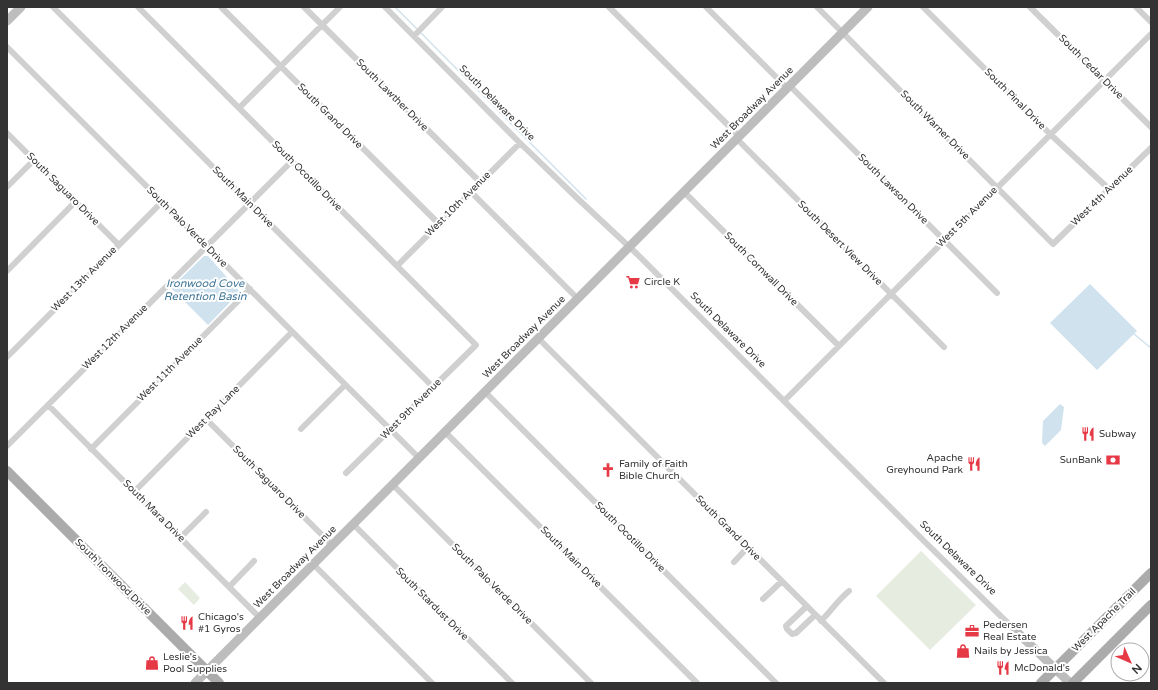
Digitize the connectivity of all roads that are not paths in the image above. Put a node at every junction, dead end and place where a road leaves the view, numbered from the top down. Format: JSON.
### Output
{"nodes":[{"id":1,"x":21,"y":7,"type":"edge"},
{"id":2,"x":53,"y":7,"type":"edge"},
{"id":3,"x":138,"y":7,"type":"edge"},
{"id":4,"x":221,"y":7,"type":"edge"},
{"id":5,"x":304,"y":7,"type":"edge"},
{"id":6,"x":340,"y":7,"type":"edge"},
{"id":7,"x":385,"y":7,"type":"edge"},
{"id":8,"x":442,"y":7,"type":"edge"},
{"id":9,"x":609,"y":7,"type":"edge"},
{"id":10,"x":706,"y":7,"type":"edge"},
{"id":11,"x":817,"y":7,"type":"edge"},
{"id":12,"x":868,"y":7,"type":"edge"},
{"id":13,"x":923,"y":7,"type":"edge"},
{"id":14,"x":1030,"y":7,"type":"edge"},
{"id":15,"x":1136,"y":7,"type":"edge"},
{"id":16,"x":7,"y":21,"type":"edge"},
{"id":17,"x":1151,"y":22,"type":"edge"},
{"id":18,"x":322,"y":25,"type":"junction"},
{"id":19,"x":417,"y":32,"type":"junction"},
{"id":20,"x":843,"y":33,"type":"junction"},
{"id":21,"x":1151,"y":34,"type":"edge"},
{"id":22,"x":7,"y":47,"type":"edge"},
{"id":23,"x":281,"y":67,"type":"junction"},
{"id":24,"x":1104,"y":80,"type":"junction"},
{"id":25,"x":788,"y":87,"type":"junction"},
{"id":26,"x":239,"y":108,"type":"junction"},
{"id":27,"x":1151,"y":127,"type":"edge"},
{"id":28,"x":7,"y":134,"type":"edge"},
{"id":29,"x":1050,"y":134,"type":"junction"},
{"id":30,"x":738,"y":138,"type":"junction"},
{"id":31,"x":520,"y":143,"type":"junction"},
{"id":32,"x":1151,"y":148,"type":"edge"},
{"id":33,"x":34,"y":160,"type":"junction"},
{"id":34,"x":292,"y":161,"type":"junction"},
{"id":35,"x":480,"y":182,"type":"junction"},
{"id":36,"x":7,"y":187,"type":"edge"},
{"id":37,"x":998,"y":187,"type":"junction"},
{"id":38,"x":1109,"y":189,"type":"junction"},
{"id":39,"x":471,"y":192,"type":"junction"},
{"id":40,"x":684,"y":192,"type":"junction"},
{"id":41,"x":76,"y":202,"type":"junction"},
{"id":42,"x":162,"y":202,"type":"junction"},
{"id":43,"x":249,"y":203,"type":"junction"},
{"id":44,"x":438,"y":224,"type":"junction"},
{"id":45,"x":944,"y":240,"type":"junction"},
{"id":46,"x":1053,"y":244,"type":"joint"},
{"id":47,"x":118,"y":245,"type":"junction"},
{"id":48,"x":206,"y":246,"type":"junction"},
{"id":49,"x":629,"y":247,"type":"junction"},
{"id":50,"x":397,"y":266,"type":"junction"},
{"id":51,"x":7,"y":271,"type":"edge"},
{"id":52,"x":250,"y":289,"type":"junction"},
{"id":53,"x":891,"y":293,"type":"junction"},
{"id":54,"x":997,"y":293,"type":"dead end"},
{"id":55,"x":578,"y":299,"type":"junction"},
{"id":56,"x":292,"y":332,"type":"junction"},
{"id":57,"x":538,"y":338,"type":"junction"},
{"id":58,"x":476,"y":345,"type":"joint"},
{"id":59,"x":839,"y":346,"type":"junction"},
{"id":60,"x":944,"y":347,"type":"dead end"},
{"id":61,"x":7,"y":357,"type":"edge"},
{"id":62,"x":345,"y":385,"type":"junction"},
{"id":63,"x":433,"y":387,"type":"junction"},
{"id":64,"x":485,"y":392,"type":"junction"},
{"id":65,"x":784,"y":401,"type":"junction"},
{"id":66,"x":48,"y":406,"type":"junction"},
{"id":67,"x":206,"y":419,"type":"junction"},
{"id":68,"x":301,"y":430,"type":"dead end"},
{"id":69,"x":390,"y":430,"type":"junction"},
{"id":70,"x":445,"y":432,"type":"junction"},
{"id":71,"x":7,"y":446,"type":"edge"},
{"id":72,"x":91,"y":449,"type":"junction"},
{"id":73,"x":419,"y":458,"type":"junction"},
{"id":74,"x":7,"y":471,"type":"edge"},
{"id":75,"x":346,"y":473,"type":"dead end"},
{"id":76,"x":393,"y":485,"type":"junction"},
{"id":77,"x":134,"y":492,"type":"junction"},
{"id":78,"x":206,"y":512,"type":"dead end"},
{"id":79,"x":353,"y":524,"type":"junction"},
{"id":80,"x":180,"y":538,"type":"junction"},
{"id":81,"x":332,"y":545,"type":"junction"},
{"id":82,"x":748,"y":547,"type":"junction"},
{"id":83,"x":254,"y":562,"type":"dead end"},
{"id":84,"x":734,"y":562,"type":"dead end"},
{"id":85,"x":313,"y":564,"type":"junction"},
{"id":86,"x":1151,"y":573,"type":"edge"},
{"id":87,"x":782,"y":581,"type":"junction"},
{"id":88,"x":229,"y":587,"type":"junction"},
{"id":89,"x":849,"y":591,"type":"dead end"},
{"id":90,"x":763,"y":599,"type":"dead end"},
{"id":91,"x":1151,"y":605,"type":"edge"},
{"id":92,"x":807,"y":606,"type":"junction"},
{"id":93,"x":815,"y":614,"type":"junction"},
{"id":94,"x":260,"y":618,"type":"junction"},
{"id":95,"x":821,"y":620,"type":"junction"},
{"id":96,"x":1018,"y":633,"type":"joint"},
{"id":97,"x":1055,"y":669,"type":"junction"},
{"id":98,"x":207,"y":671,"type":"junction"},
{"id":99,"x":195,"y":683,"type":"edge"},
{"id":100,"x":219,"y":683,"type":"edge"},
{"id":101,"x":432,"y":683,"type":"edge"},
{"id":102,"x":512,"y":683,"type":"edge"},
{"id":103,"x":591,"y":683,"type":"edge"},
{"id":104,"x":697,"y":683,"type":"edge"},
{"id":105,"x":776,"y":683,"type":"edge"},
{"id":106,"x":884,"y":683,"type":"edge"},
{"id":107,"x":1041,"y":683,"type":"edge"},
{"id":108,"x":1070,"y":683,"type":"edge"},
{"id":109,"x":1073,"y":683,"type":"edge"}],
"edges":[{"from":1,"to":16,"type":"main road"},
{"from":2,"to":43,"type":"street","name":"South Main Drive"},
{"from":3,"to":26,"type":"street","name":"South Ocotillo Drive"},
{"from":4,"to":23,"type":"street","name":"South Grand Drive"},
{"from":5,"to":18,"type":"street","name":"South Lawther Drive"},
{"from":6,"to":18,"type":"street"},
{"from":7,"to":19,"type":"street","name":"South Delaware Drive"},
{"from":8,"to":19,"type":"street"},
{"from":9,"to":30,"type":"street","name":"South Desert View Drive"},
{"from":10,"to":25,"type":"street","name":"South Lawson Drive"},
{"from":11,"to":20,"type":"street","name":"South Warner Drive"},
{"from":12,"to":20,"type":"main road","name":"West Broadway Avenue"},
{"from":13,"to":29,"type":"street","name":"South Pinal Drive"},
{"from":14,"to":24,"type":"street","name":"South Cedar Drive"},
{"from":15,"to":17,"type":"street"},
{"from":18,"to":23,"type":"street"},
{"from":18,"to":35,"type":"street","name":"South Lawther Drive"},
{"from":19,"to":31,"type":"street","name":"South Delaware Drive"},
{"from":20,"to":25,"type":"main road","name":"West Broadway Avenue"},
{"from":20,"to":37,"type":"street","name":"South Warner Drive"},
{"from":21,"to":24,"type":"street","name":"West 5th Avenue"},
{"from":22,"to":42,"type":"street","name":"South Palo Verde Drive"},
{"from":23,"to":26,"type":"street"},
{"from":23,"to":44,"type":"street","name":"South Grand Drive"},
{"from":24,"to":27,"type":"street","name":"South Cedar Drive"},
{"from":24,"to":29,"type":"street","name":"West 5th Avenue"},
{"from":25,"to":30,"type":"main road","name":"West Broadway Avenue"},
{"from":25,"to":45,"type":"street","name":"South Lawson Drive"},
{"from":26,"to":34,"type":"street","name":"South Ocotillo Drive"},
{"from":28,"to":33,"type":"street","name":"South Saguaro Drive"},
{"from":29,"to":37,"type":"street","name":"West 5th Avenue"},
{"from":29,"to":38,"type":"street","name":"South Pinal Drive"},
{"from":30,"to":40,"type":"main road","name":"West Broadway Avenue"},
{"from":30,"to":53,"type":"street","name":"South Desert View Drive"},
{"from":31,"to":35,"type":"street","name":"West 10th Avenue"},
{"from":31,"to":49,"type":"street","name":"South Delaware Drive"},
{"from":32,"to":38,"type":"street","name":"West 4th Avenue"},
{"from":33,"to":36,"type":"street"},
{"from":33,"to":41,"type":"street","name":"South Saguaro Drive"},
{"from":34,"to":43,"type":"street","name":"West 12th Avenue"},
{"from":34,"to":50,"type":"street","name":"South Ocotillo Drive"},
{"from":35,"to":39,"type":"street","name":"West 10th Avenue"},
{"from":37,"to":45,"type":"street","name":"West 5th Avenue"},
{"from":37,"to":46,"type":"street","name":"South Warner Drive"},
{"from":38,"to":46,"type":"street","name":"West 4th Avenue"},
{"from":39,"to":44,"type":"street","name":"West 10th Avenue"},
{"from":39,"to":55,"type":"street"},
{"from":40,"to":49,"type":"main road","name":"West Broadway Avenue"},
{"from":40,"to":59,"type":"street","name":"South Cornwall Drive"},
{"from":41,"to":47,"type":"street","name":"South Saguaro Drive"},
{"from":41,"to":51,"type":"street"},
{"from":42,"to":47,"type":"street","name":"West 13th Avenue"},
{"from":42,"to":48,"type":"street","name":"South Palo Verde Drive"},
{"from":43,"to":48,"type":"street","name":"West 12th Avenue"},
{"from":43,"to":63,"type":"street","name":"South Main Drive"},
{"from":44,"to":50,"type":"street","name":"West 10th Avenue"},
{"from":45,"to":53,"type":"street","name":"West 5th Avenue"},
{"from":45,"to":54,"type":"street","name":"South Lawson Drive"},
{"from":47,"to":61,"type":"street","name":"West 13th Avenue"},
{"from":48,"to":52,"type":"street","name":"South Palo Verde Drive"},
{"from":48,"to":66,"type":"street","name":"West 12th Avenue"},
{"from":49,"to":55,"type":"main road","name":"West Broadway Avenue"},
{"from":49,"to":65,"type":"street","name":"South Delaware Drive"},
{"from":50,"to":58,"type":"street","name":"South Ocotillo Drive"},
{"from":52,"to":56,"type":"street","name":"South Palo Verde Drive"},
{"from":52,"to":72,"type":"street","name":"West 11th Avenue"},
{"from":53,"to":59,"type":"street","name":"West 5th Avenue"},
{"from":53,"to":60,"type":"street","name":"South Desert View Drive"},
{"from":55,"to":57,"type":"main road","name":"West Broadway Avenue"},
{"from":56,"to":62,"type":"street","name":"South Palo Verde Drive"},
{"from":56,"to":67,"type":"street","name":"West Ray Lane"},
{"from":57,"to":64,"type":"main road","name":"West Broadway Avenue"},
{"from":57,"to":82,"type":"street","name":"South Grand Drive"},
{"from":58,"to":63,"type":"street","name":"West 9th Avenue"},
{"from":59,"to":65,"type":"street","name":"West 5th Avenue"},
{"from":62,"to":68,"type":"street"},
{"from":62,"to":69,"type":"street","name":"South Palo Verde Drive"},
{"from":63,"to":69,"type":"street","name":"West 9th Avenue"},
{"from":64,"to":70,"type":"main road","name":"West Broadway Avenue"},
{"from":64,"to":105,"type":"street","name":"South Ocotillo Drive"},
{"from":65,"to":96,"type":"street","name":"South Delaware Drive"},
{"from":66,"to":71,"type":"street","name":"West 12th Avenue"},
{"from":66,"to":72,"type":"street","name":"South Mara Drive"},
{"from":67,"to":77,"type":"street","name":"West Ray Lane"},
{"from":67,"to":81,"type":"street","name":"South Saguaro Drive"},
{"from":69,"to":73,"type":"street","name":"South Palo Verde Drive"},
{"from":69,"to":75,"type":"street","name":"West 9th Avenue"},
{"from":70,"to":73,"type":"main road","name":"West Broadway Avenue"},
{"from":70,"to":104,"type":"street","name":"South Main Drive"},
{"from":72,"to":77,"type":"street","name":"South Mara Drive"},
{"from":73,"to":76,"type":"main road","name":"West Broadway Avenue"},
{"from":74,"to":98,"type":"main road","name":"South Ironwood Drive"},
{"from":76,"to":79,"type":"main road","name":"West Broadway Avenue"},
{"from":76,"to":103,"type":"street","name":"South Palo Verde Drive"},
{"from":77,"to":80,"type":"street","name":"South Mara Drive"},
{"from":78,"to":80,"type":"street"},
{"from":79,"to":81,"type":"main road","name":"West Broadway Avenue"},
{"from":79,"to":102,"type":"street","name":"South Stardust Drive"},
{"from":80,"to":88,"type":"street","name":"South Mara Drive"},
{"from":81,"to":85,"type":"main road","name":"West Broadway Avenue"},
{"from":82,"to":84,"type":"street"},
{"from":82,"to":87,"type":"street","name":"South Grand Drive"},
{"from":83,"to":88,"type":"street"},
{"from":85,"to":94,"type":"main road","name":"West Broadway Avenue"},
{"from":85,"to":101,"type":"street"},
{"from":86,"to":97,"type":"main road","name":"West Apache Trail"},
{"from":87,"to":90,"type":"street"},
{"from":87,"to":92,"type":"street","name":"South Grand Drive"},
{"from":88,"to":94,"type":"street","name":"South Mara Drive"},
{"from":89,"to":95,"type":"street"},
{"from":91,"to":109,"type":"main road"},
{"from":92,"to":93,"type":"street","name":"South Grand Drive"},
{"from":92,"to":93,"type":"street"},
{"from":93,"to":95,"type":"street","name":"South Grand Drive"},
{"from":94,"to":98,"type":"main road","name":"West Broadway Avenue"},
{"from":95,"to":106,"type":"street","name":"South Grand Drive"},
{"from":96,"to":97,"type":"main road","name":"South Delaware Drive"},
{"from":97,"to":107,"type":"main road","name":"West Apache Trail"},
{"from":97,"to":108,"type":"main road","name":"South Delaware Drive"},
{"from":98,"to":99,"type":"main road","name":"West Broadway Avenue"},
{"from":98,"to":100,"type":"main road","name":"South Ironwood Drive"}]}
